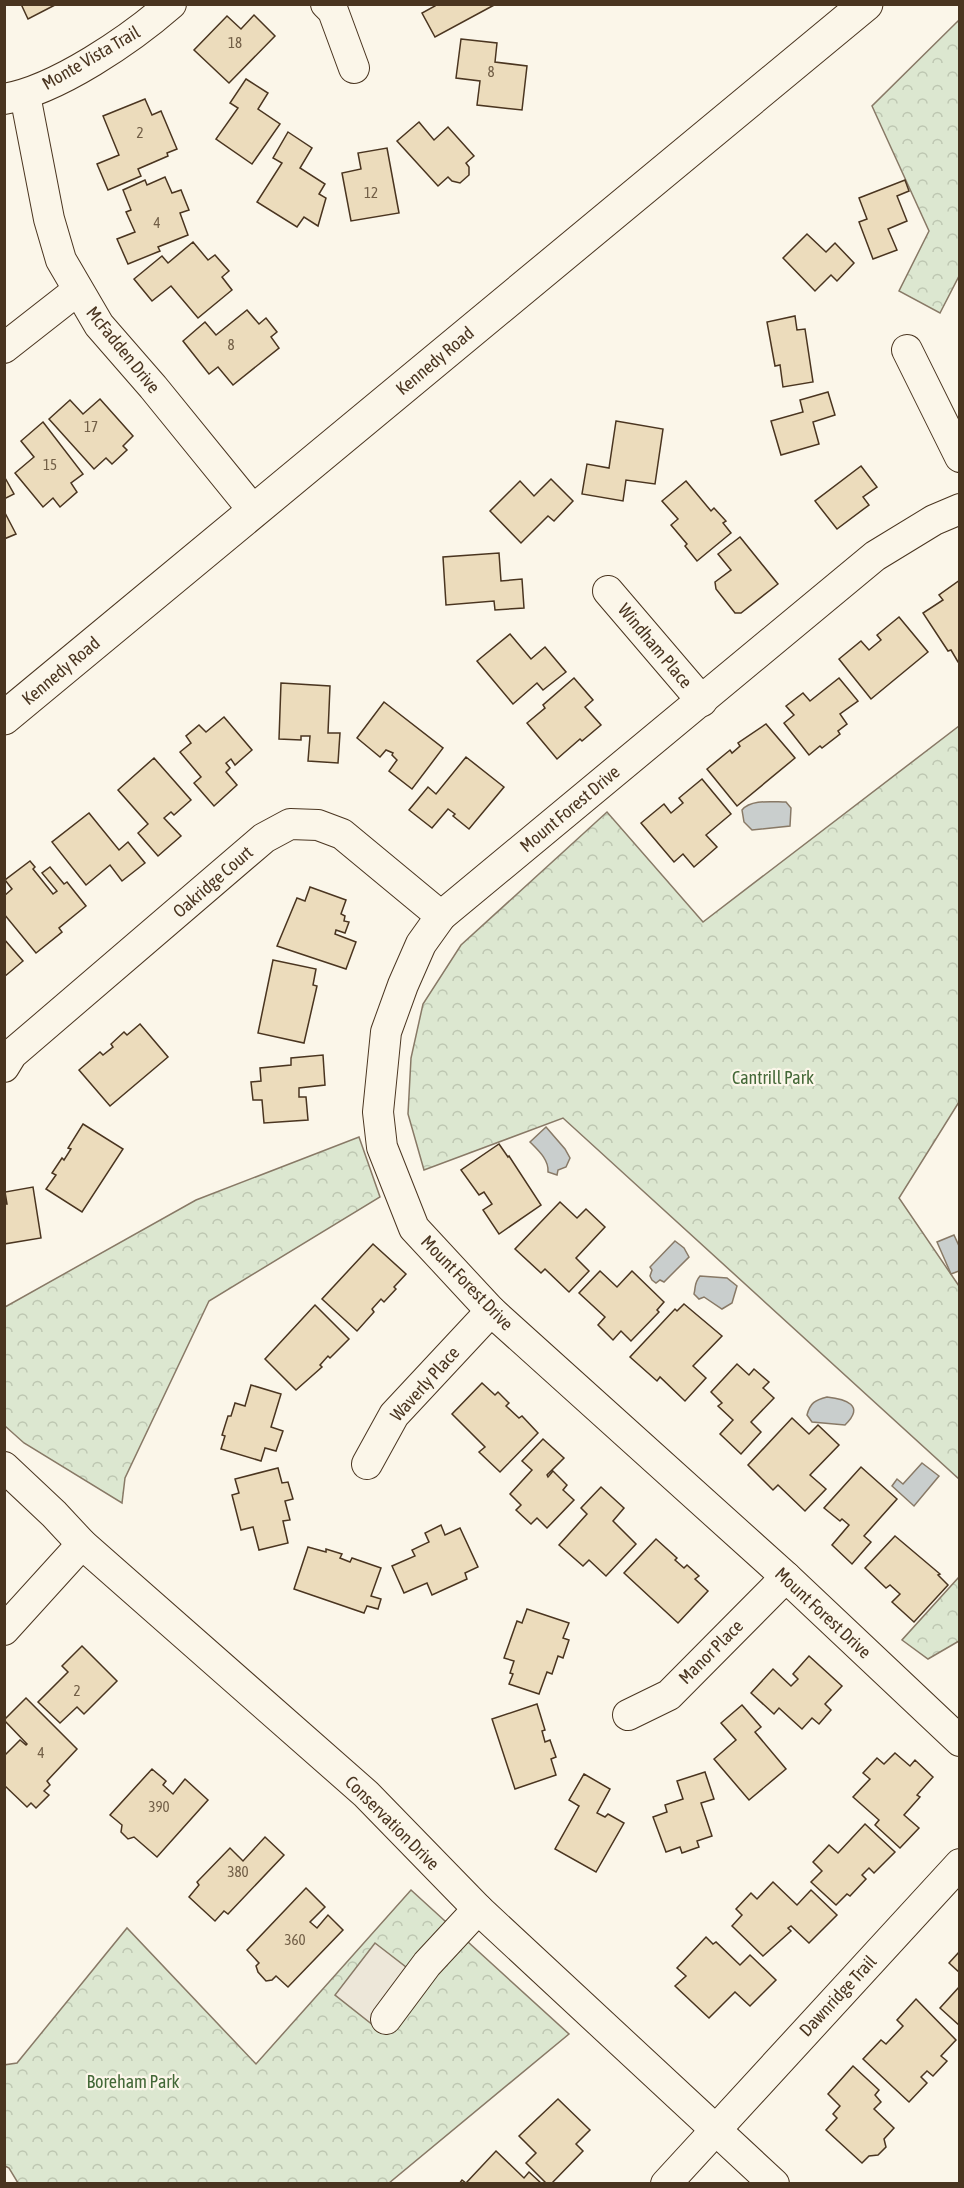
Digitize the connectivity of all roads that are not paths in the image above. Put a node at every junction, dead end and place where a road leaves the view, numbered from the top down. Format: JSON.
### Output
{"nodes":[{"id":1,"x":171,"y":4,"type":"edge"},
{"id":2,"x":326,"y":4,"type":"edge"},
{"id":3,"x":866,"y":4,"type":"edge"},
{"id":4,"x":354,"y":68,"type":"dead end"},
{"id":5,"x":15,"y":97,"type":"edge"},
{"id":6,"x":78,"y":290,"type":"junction"},
{"id":7,"x":4,"y":348,"type":"edge"},
{"id":8,"x":907,"y":350,"type":"dead end"},
{"id":9,"x":960,"y":457,"type":"edge"},
{"id":10,"x":960,"y":509,"type":"edge"},
{"id":11,"x":254,"y":510,"type":"junction"},
{"id":12,"x":608,"y":591,"type":"dead end"},
{"id":13,"x":702,"y":701,"type":"junction"},
{"id":14,"x":4,"y":718,"type":"edge"},
{"id":15,"x":441,"y":916,"type":"junction"},
{"id":16,"x":4,"y":1067,"type":"edge"},
{"id":17,"x":491,"y":1311,"type":"junction"},
{"id":18,"x":367,"y":1464,"type":"dead end"},
{"id":19,"x":4,"y":1467,"type":"edge"},
{"id":20,"x":82,"y":1544,"type":"junction"},
{"id":21,"x":786,"y":1577,"type":"junction"},
{"id":22,"x":4,"y":1630,"type":"edge"},
{"id":23,"x":628,"y":1715,"type":"dead end"},
{"id":24,"x":960,"y":1741,"type":"edge"},
{"id":25,"x":960,"y":1864,"type":"edge"},
{"id":26,"x":478,"y":1909,"type":"junction"},
{"id":27,"x":386,"y":2019,"type":"dead end"},
{"id":28,"x":716,"y":2128,"type":"junction"},
{"id":29,"x":666,"y":2184,"type":"edge"},
{"id":30,"x":774,"y":2184,"type":"edge"}],
"edges":[{"from":1,"to":5,"type":"street","name":"Monte Vista Trail"},
{"from":2,"to":4,"type":"street"},
{"from":3,"to":11,"type":"main road","name":"Kennedy Road"},
{"from":5,"to":6,"type":"street","name":"McFadden Drive"},
{"from":6,"to":7,"type":"street"},
{"from":6,"to":11,"type":"street","name":"McFadden Drive"},
{"from":8,"to":9,"type":"street"},
{"from":10,"to":13,"type":"street","name":"Mount Forest Drive"},
{"from":11,"to":14,"type":"main road","name":"Kennedy Road"},
{"from":12,"to":13,"type":"street","name":"Windham Place"},
{"from":13,"to":15,"type":"street","name":"Mount Forest Drive"},
{"from":15,"to":16,"type":"street","name":"Oakridge Court"},
{"from":15,"to":17,"type":"street","name":"Mount Forest Drive"},
{"from":17,"to":18,"type":"street","name":"Waverly Place"},
{"from":17,"to":21,"type":"street","name":"Mount Forest Drive"},
{"from":19,"to":20,"type":"street","name":"Conservation Drive"},
{"from":20,"to":22,"type":"street"},
{"from":20,"to":26,"type":"street","name":"Conservation Drive"},
{"from":21,"to":23,"type":"street","name":"Manor Place"},
{"from":21,"to":24,"type":"street","name":"Mount Forest Drive"},
{"from":25,"to":28,"type":"street","name":"Dawnridge Trail"},
{"from":26,"to":27,"type":"street"},
{"from":26,"to":28,"type":"street","name":"Conservation Drive"},
{"from":28,"to":29,"type":"street","name":"Dawnridge Trail"},
{"from":28,"to":30,"type":"street","name":"Conservation Drive"}]}
